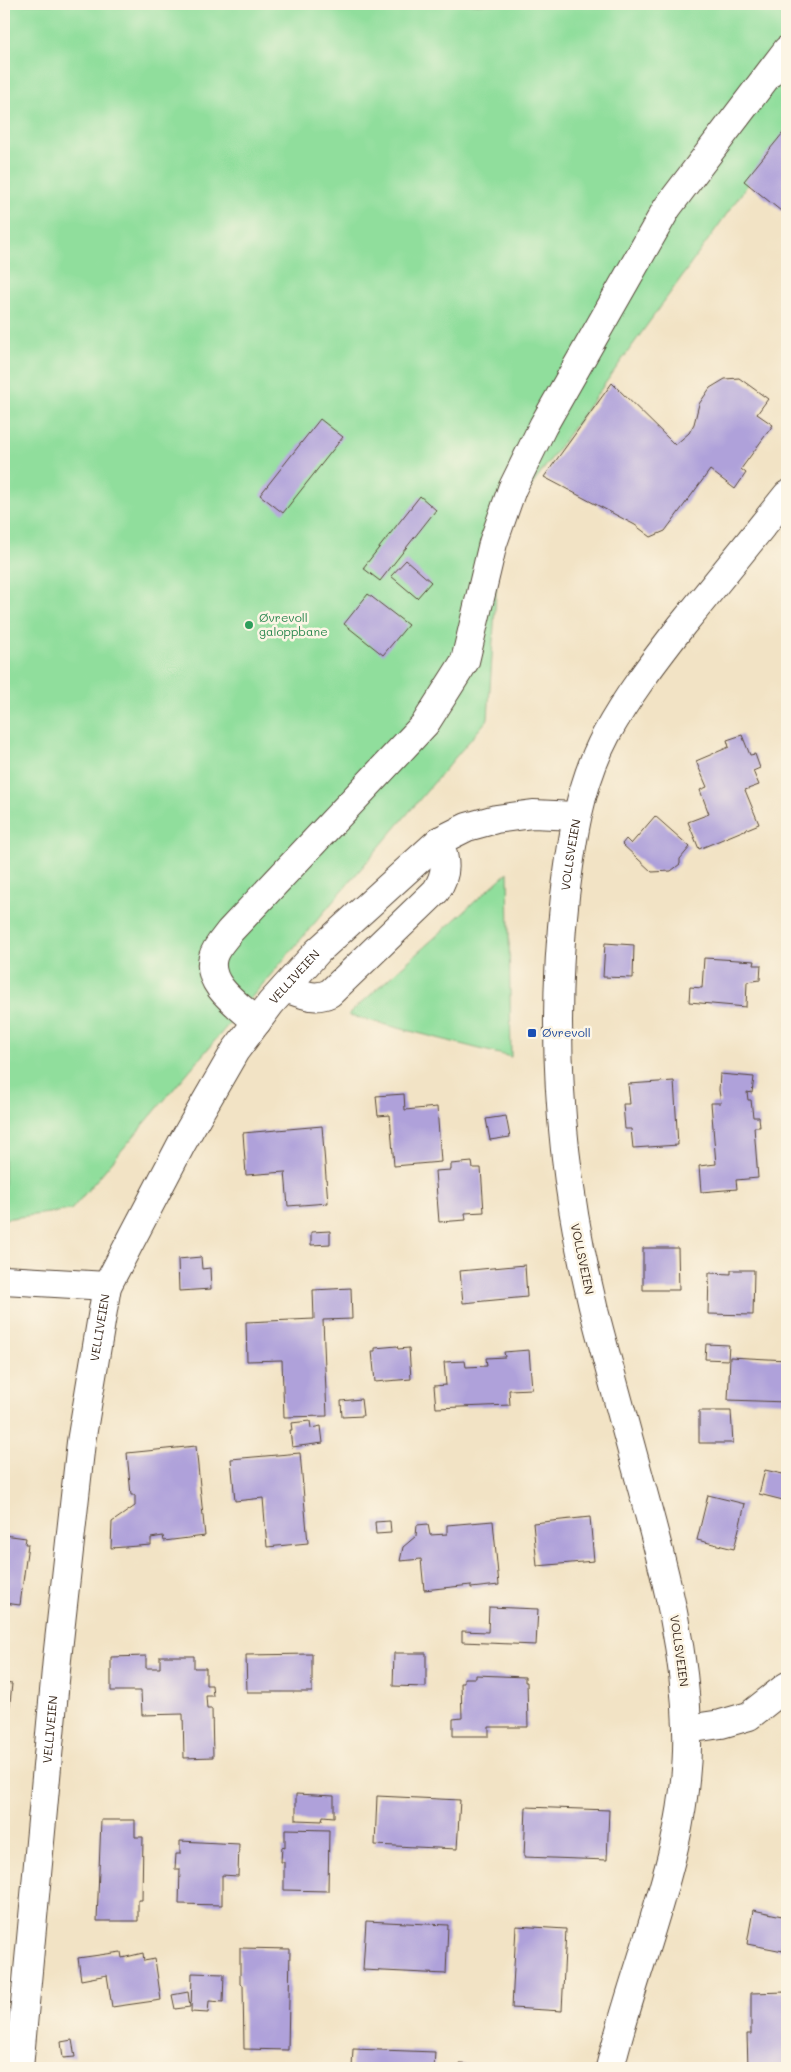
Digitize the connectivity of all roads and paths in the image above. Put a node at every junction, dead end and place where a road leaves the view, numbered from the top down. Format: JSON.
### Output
{"nodes":[{"id":1,"x":787,"y":50,"type":"edge"},
{"id":2,"x":787,"y":495,"type":"edge"},
{"id":3,"x":576,"y":816,"type":"junction"},
{"id":4,"x":439,"y":841,"type":"junction"},
{"id":5,"x":285,"y":988,"type":"junction"},
{"id":6,"x":257,"y":1022,"type":"junction"},
{"id":7,"x":4,"y":1280,"type":"edge"},
{"id":8,"x":107,"y":1286,"type":"junction"},
{"id":9,"x":787,"y":1686,"type":"edge"},
{"id":10,"x":687,"y":1729,"type":"junction"},
{"id":11,"x":19,"y":2068,"type":"edge"},
{"id":12,"x":610,"y":2068,"type":"edge"}],
"edges":[{"from":1,"to":6,"type":"street"},
{"from":2,"to":3,"type":"street","name":"VOLLSVEIEN"},
{"from":3,"to":4,"type":"street","name":"VELLIVEIEN"},
{"from":3,"to":10,"type":"street","name":"VOLLSVEIEN"},
{"from":4,"to":5,"type":"street","name":"VELLIVEIEN"},
{"from":4,"to":5,"type":"street"},
{"from":5,"to":6,"type":"street","name":"VELLIVEIEN"},
{"from":6,"to":8,"type":"street","name":"VELLIVEIEN"},
{"from":7,"to":8,"type":"street"},
{"from":8,"to":11,"type":"street","name":"VELLIVEIEN"},
{"from":9,"to":10,"type":"street"},
{"from":10,"to":12,"type":"street","name":"VOLLSVEIEN"}]}
